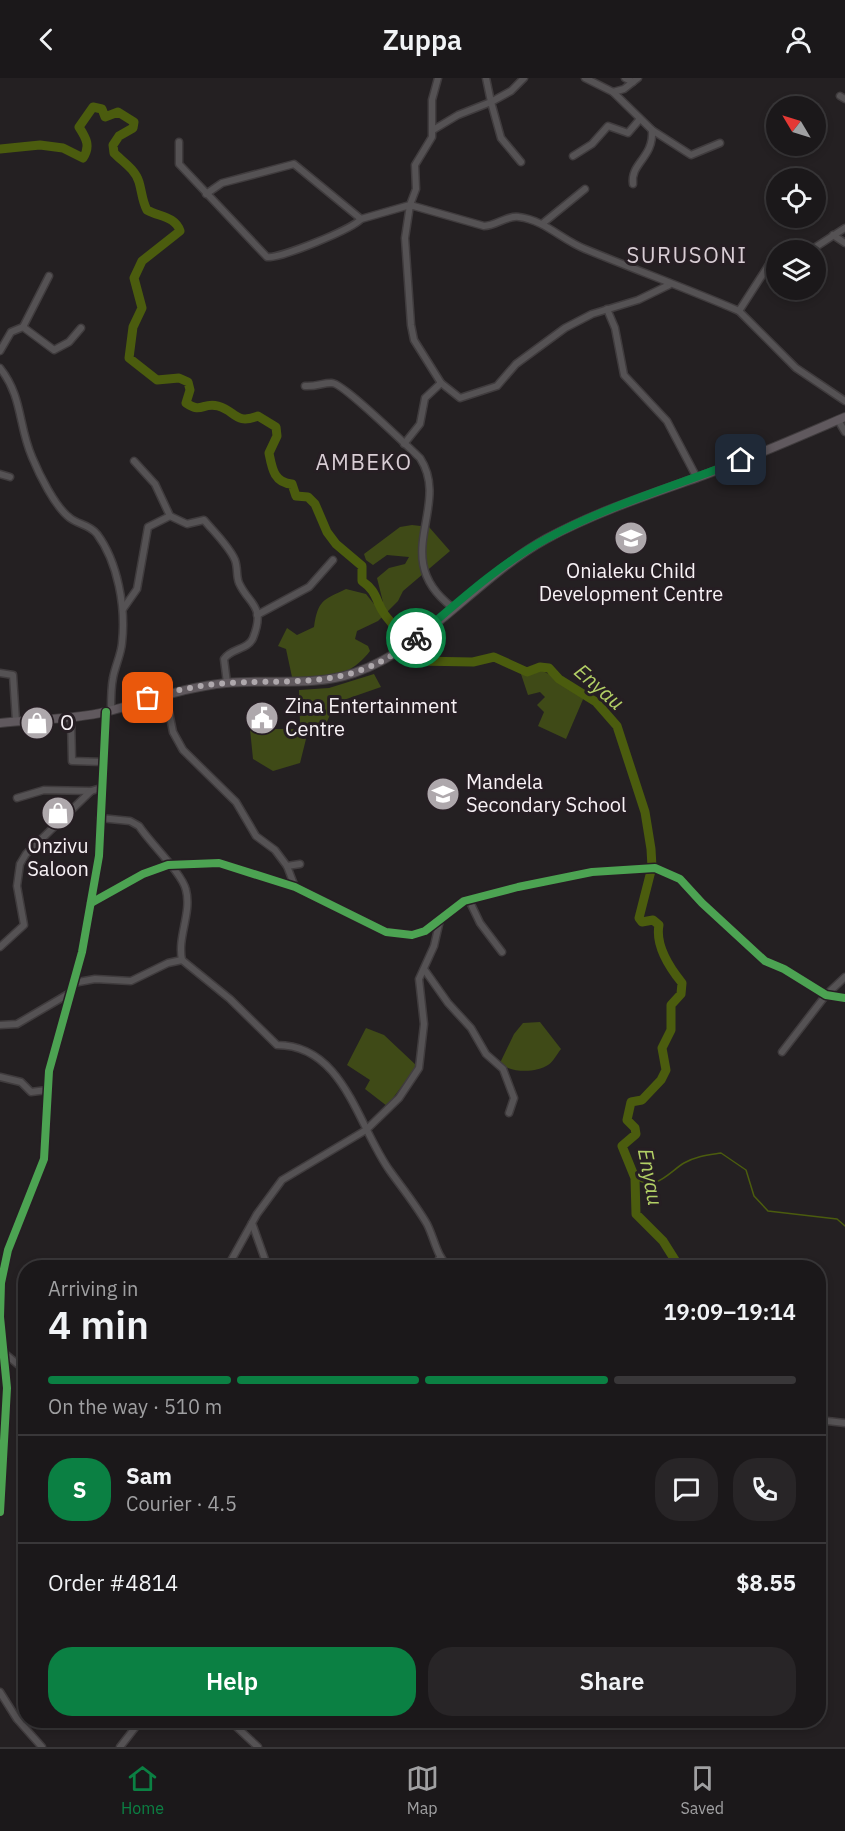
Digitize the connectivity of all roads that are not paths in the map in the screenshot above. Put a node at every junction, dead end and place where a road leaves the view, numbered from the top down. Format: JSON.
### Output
{"nodes":[{"id":1,"x":438,"y":78,"type":"edge"},
{"id":2,"x":486,"y":78,"type":"edge"},
{"id":3,"x":524,"y":78,"type":"edge"},
{"id":4,"x":585,"y":78,"type":"edge"},
{"id":5,"x":625,"y":78,"type":"edge"},
{"id":6,"x":636,"y":80,"type":"edge"},
{"id":7,"x":612,"y":92,"type":"junction"},
{"id":8,"x":491,"y":102,"type":"junction"},
{"id":9,"x":640,"y":119,"type":"junction"},
{"id":10,"x":652,"y":129,"type":"junction"},
{"id":11,"x":433,"y":130,"type":"junction"},
{"id":12,"x":179,"y":142,"type":"dead end"},
{"id":13,"x":720,"y":143,"type":"dead end"},
{"id":14,"x":573,"y":156,"type":"dead end"},
{"id":15,"x":521,"y":162,"type":"dead end"},
{"id":16,"x":633,"y":184,"type":"dead end"},
{"id":17,"x":585,"y":189,"type":"dead end"},
{"id":18,"x":206,"y":194,"type":"junction"},
{"id":19,"x":410,"y":205,"type":"junction"},
{"id":20,"x":361,"y":219,"type":"junction"},
{"id":21,"x":542,"y":224,"type":"junction"},
{"id":22,"x":845,"y":228,"type":"edge"},
{"id":23,"x":834,"y":235,"type":"junction"},
{"id":24,"x":826,"y":240,"type":"edge"},
{"id":25,"x":845,"y":243,"type":"edge"},
{"id":26,"x":766,"y":269,"type":"edge"},
{"id":27,"x":49,"y":276,"type":"dead end"},
{"id":28,"x":670,"y":284,"type":"junction"},
{"id":29,"x":607,"y":309,"type":"junction"},
{"id":30,"x":739,"y":311,"type":"junction"},
{"id":31,"x":23,"y":327,"type":"junction"},
{"id":32,"x":81,"y":328,"type":"dead end"},
{"id":33,"x":0,"y":351,"type":"edge"},
{"id":34,"x":0,"y":368,"type":"edge"},
{"id":35,"x":441,"y":383,"type":"junction"},
{"id":36,"x":305,"y":387,"type":"dead end"},
{"id":37,"x":845,"y":401,"type":"edge"},
{"id":38,"x":842,"y":418,"type":"edge"},
{"id":39,"x":845,"y":432,"type":"edge"},
{"id":40,"x":404,"y":444,"type":"junction"},
{"id":41,"x":134,"y":461,"type":"dead end"},
{"id":42,"x":0,"y":474,"type":"edge"},
{"id":43,"x":10,"y":477,"type":"dead end"},
{"id":44,"x":697,"y":478,"type":"junction"},
{"id":45,"x":170,"y":516,"type":"junction"},
{"id":46,"x":333,"y":560,"type":"dead end"},
{"id":47,"x":452,"y":607,"type":"junction"},
{"id":48,"x":123,"y":609,"type":"junction"},
{"id":49,"x":257,"y":615,"type":"junction"},
{"id":50,"x":0,"y":673,"type":"edge"},
{"id":51,"x":227,"y":683,"type":"junction"},
{"id":52,"x":108,"y":711,"type":"junction"},
{"id":53,"x":169,"y":712,"type":"dead end"},
{"id":54,"x":71,"y":718,"type":"junction"},
{"id":55,"x":16,"y":721,"type":"junction"},
{"id":56,"x":0,"y":723,"type":"edge"},
{"id":57,"x":103,"y":762,"type":"junction"},
{"id":58,"x":101,"y":788,"type":"junction"},
{"id":59,"x":91,"y":791,"type":"junction"},
{"id":60,"x":17,"y":798,"type":"dead end"},
{"id":61,"x":100,"y":818,"type":"junction"},
{"id":62,"x":300,"y":864,"type":"dead end"},
{"id":63,"x":168,"y":865,"type":"junction"},
{"id":64,"x":287,"y":866,"type":"junction"},
{"id":65,"x":295,"y":886,"type":"junction"},
{"id":66,"x":469,"y":900,"type":"junction"},
{"id":67,"x":91,"y":903,"type":"junction"},
{"id":68,"x":440,"y":920,"type":"junction"},
{"id":69,"x":0,"y":947,"type":"edge"},
{"id":70,"x":502,"y":951,"type":"dead end"},
{"id":71,"x":182,"y":960,"type":"junction"},
{"id":72,"x":424,"y":969,"type":"junction"},
{"id":73,"x":845,"y":977,"type":"edge"},
{"id":74,"x":73,"y":983,"type":"junction"},
{"id":75,"x":70,"y":993,"type":"junction"},
{"id":76,"x":826,"y":996,"type":"junction"},
{"id":77,"x":845,"y":998,"type":"edge"},
{"id":78,"x":0,"y":1025,"type":"edge"},
{"id":79,"x":782,"y":1052,"type":"dead end"},
{"id":80,"x":0,"y":1077,"type":"edge"},
{"id":81,"x":47,"y":1090,"type":"junction"},
{"id":82,"x":508,"y":1113,"type":"dead end"},
{"id":83,"x":366,"y":1130,"type":"junction"},
{"id":84,"x":252,"y":1223,"type":"junction"},
{"id":85,"x":8,"y":1250,"type":"junction"},
{"id":86,"x":0,"y":1252,"type":"edge"},
{"id":87,"x":439,"y":1259,"type":"edge"},
{"id":88,"x":231,"y":1260,"type":"edge"},
{"id":89,"x":265,"y":1260,"type":"edge"},
{"id":90,"x":4,"y":1353,"type":"junction"},
{"id":91,"x":18,"y":1364,"type":"edge"},
{"id":92,"x":826,"y":1421,"type":"edge"},
{"id":93,"x":845,"y":1423,"type":"edge"},
{"id":94,"x":0,"y":1512,"type":"edge"},
{"id":95,"x":0,"y":1692,"type":"edge"},
{"id":96,"x":18,"y":1720,"type":"edge"},
{"id":97,"x":25,"y":1728,"type":"edge"},
{"id":98,"x":135,"y":1728,"type":"edge"},
{"id":99,"x":238,"y":1728,"type":"edge"},
{"id":100,"x":42,"y":1747,"type":"edge"},
{"id":101,"x":120,"y":1747,"type":"edge"},
{"id":102,"x":258,"y":1747,"type":"edge"}],
"edges":[{"from":1,"to":11,"type":"street"},
{"from":2,"to":8,"type":"street"},
{"from":3,"to":8,"type":"street"},
{"from":4,"to":7,"type":"street"},
{"from":5,"to":6,"type":"street"},
{"from":6,"to":7,"type":"street"},
{"from":7,"to":9,"type":"street"},
{"from":8,"to":11,"type":"street"},
{"from":8,"to":15,"type":"street"},
{"from":9,"to":10,"type":"street"},
{"from":9,"to":14,"type":"street"},
{"from":10,"to":13,"type":"street"},
{"from":10,"to":16,"type":"street"},
{"from":11,"to":19,"type":"street"},
{"from":12,"to":18,"type":"street"},
{"from":17,"to":21,"type":"street"},
{"from":18,"to":20,"type":"street"},
{"from":18,"to":20,"type":"street"},
{"from":19,"to":20,"type":"street"},
{"from":19,"to":21,"type":"street"},
{"from":19,"to":35,"type":"street"},
{"from":21,"to":28,"type":"street"},
{"from":22,"to":23,"type":"street"},
{"from":23,"to":24,"type":"street"},
{"from":23,"to":25,"type":"street"},
{"from":26,"to":30,"type":"street"},
{"from":27,"to":31,"type":"street"},
{"from":28,"to":29,"type":"street"},
{"from":28,"to":30,"type":"street"},
{"from":29,"to":35,"type":"street"},
{"from":29,"to":44,"type":"street"},
{"from":30,"to":37,"type":"street"},
{"from":31,"to":32,"type":"street"},
{"from":31,"to":33,"type":"street"},
{"from":34,"to":48,"type":"street"},
{"from":35,"to":40,"type":"street"},
{"from":36,"to":40,"type":"street"},
{"from":38,"to":39,"type":"street"},
{"from":38,"to":44,"type":"main road"},
{"from":40,"to":47,"type":"street"},
{"from":41,"to":45,"type":"street"},
{"from":42,"to":43,"type":"street"},
{"from":44,"to":47,"type":"main road"},
{"from":45,"to":48,"type":"street"},
{"from":45,"to":49,"type":"street"},
{"from":46,"to":49,"type":"street"},
{"from":47,"to":51,"type":"main road"},
{"from":48,"to":52,"type":"street"},
{"from":49,"to":51,"type":"street"},
{"from":50,"to":55,"type":"street"},
{"from":51,"to":52,"type":"main road"},
{"from":52,"to":54,"type":"main road"},
{"from":52,"to":57,"type":"street"},
{"from":53,"to":64,"type":"street"},
{"from":54,"to":55,"type":"main road"},
{"from":54,"to":57,"type":"street"},
{"from":55,"to":56,"type":"main road"},
{"from":57,"to":58,"type":"street"},
{"from":58,"to":59,"type":"street"},
{"from":58,"to":61,"type":"street"},
{"from":59,"to":60,"type":"street"},
{"from":59,"to":69,"type":"street"},
{"from":61,"to":63,"type":"street"},
{"from":61,"to":67,"type":"street"},
{"from":62,"to":64,"type":"street"},
{"from":63,"to":65,"type":"street"},
{"from":63,"to":67,"type":"street"},
{"from":63,"to":71,"type":"street"},
{"from":64,"to":65,"type":"street"},
{"from":65,"to":68,"type":"street"},
{"from":66,"to":68,"type":"street"},
{"from":66,"to":70,"type":"street"},
{"from":66,"to":76,"type":"street"},
{"from":67,"to":74,"type":"street"},
{"from":68,"to":72,"type":"street"},
{"from":71,"to":74,"type":"street"},
{"from":71,"to":83,"type":"street"},
{"from":72,"to":82,"type":"street"},
{"from":72,"to":83,"type":"street"},
{"from":73,"to":76,"type":"street"},
{"from":74,"to":75,"type":"street"},
{"from":75,"to":78,"type":"street"},
{"from":75,"to":81,"type":"street"},
{"from":76,"to":77,"type":"street"},
{"from":76,"to":79,"type":"street"},
{"from":80,"to":81,"type":"street"},
{"from":81,"to":85,"type":"street"},
{"from":83,"to":84,"type":"street"},
{"from":83,"to":87,"type":"street"},
{"from":84,"to":88,"type":"street"},
{"from":84,"to":89,"type":"street"},
{"from":85,"to":86,"type":"street"},
{"from":85,"to":90,"type":"street"},
{"from":90,"to":91,"type":"street"},
{"from":90,"to":94,"type":"street"},
{"from":92,"to":93,"type":"street"},
{"from":95,"to":96,"type":"street"},
{"from":97,"to":100,"type":"street"},
{"from":98,"to":101,"type":"street"},
{"from":99,"to":102,"type":"street"}]}
